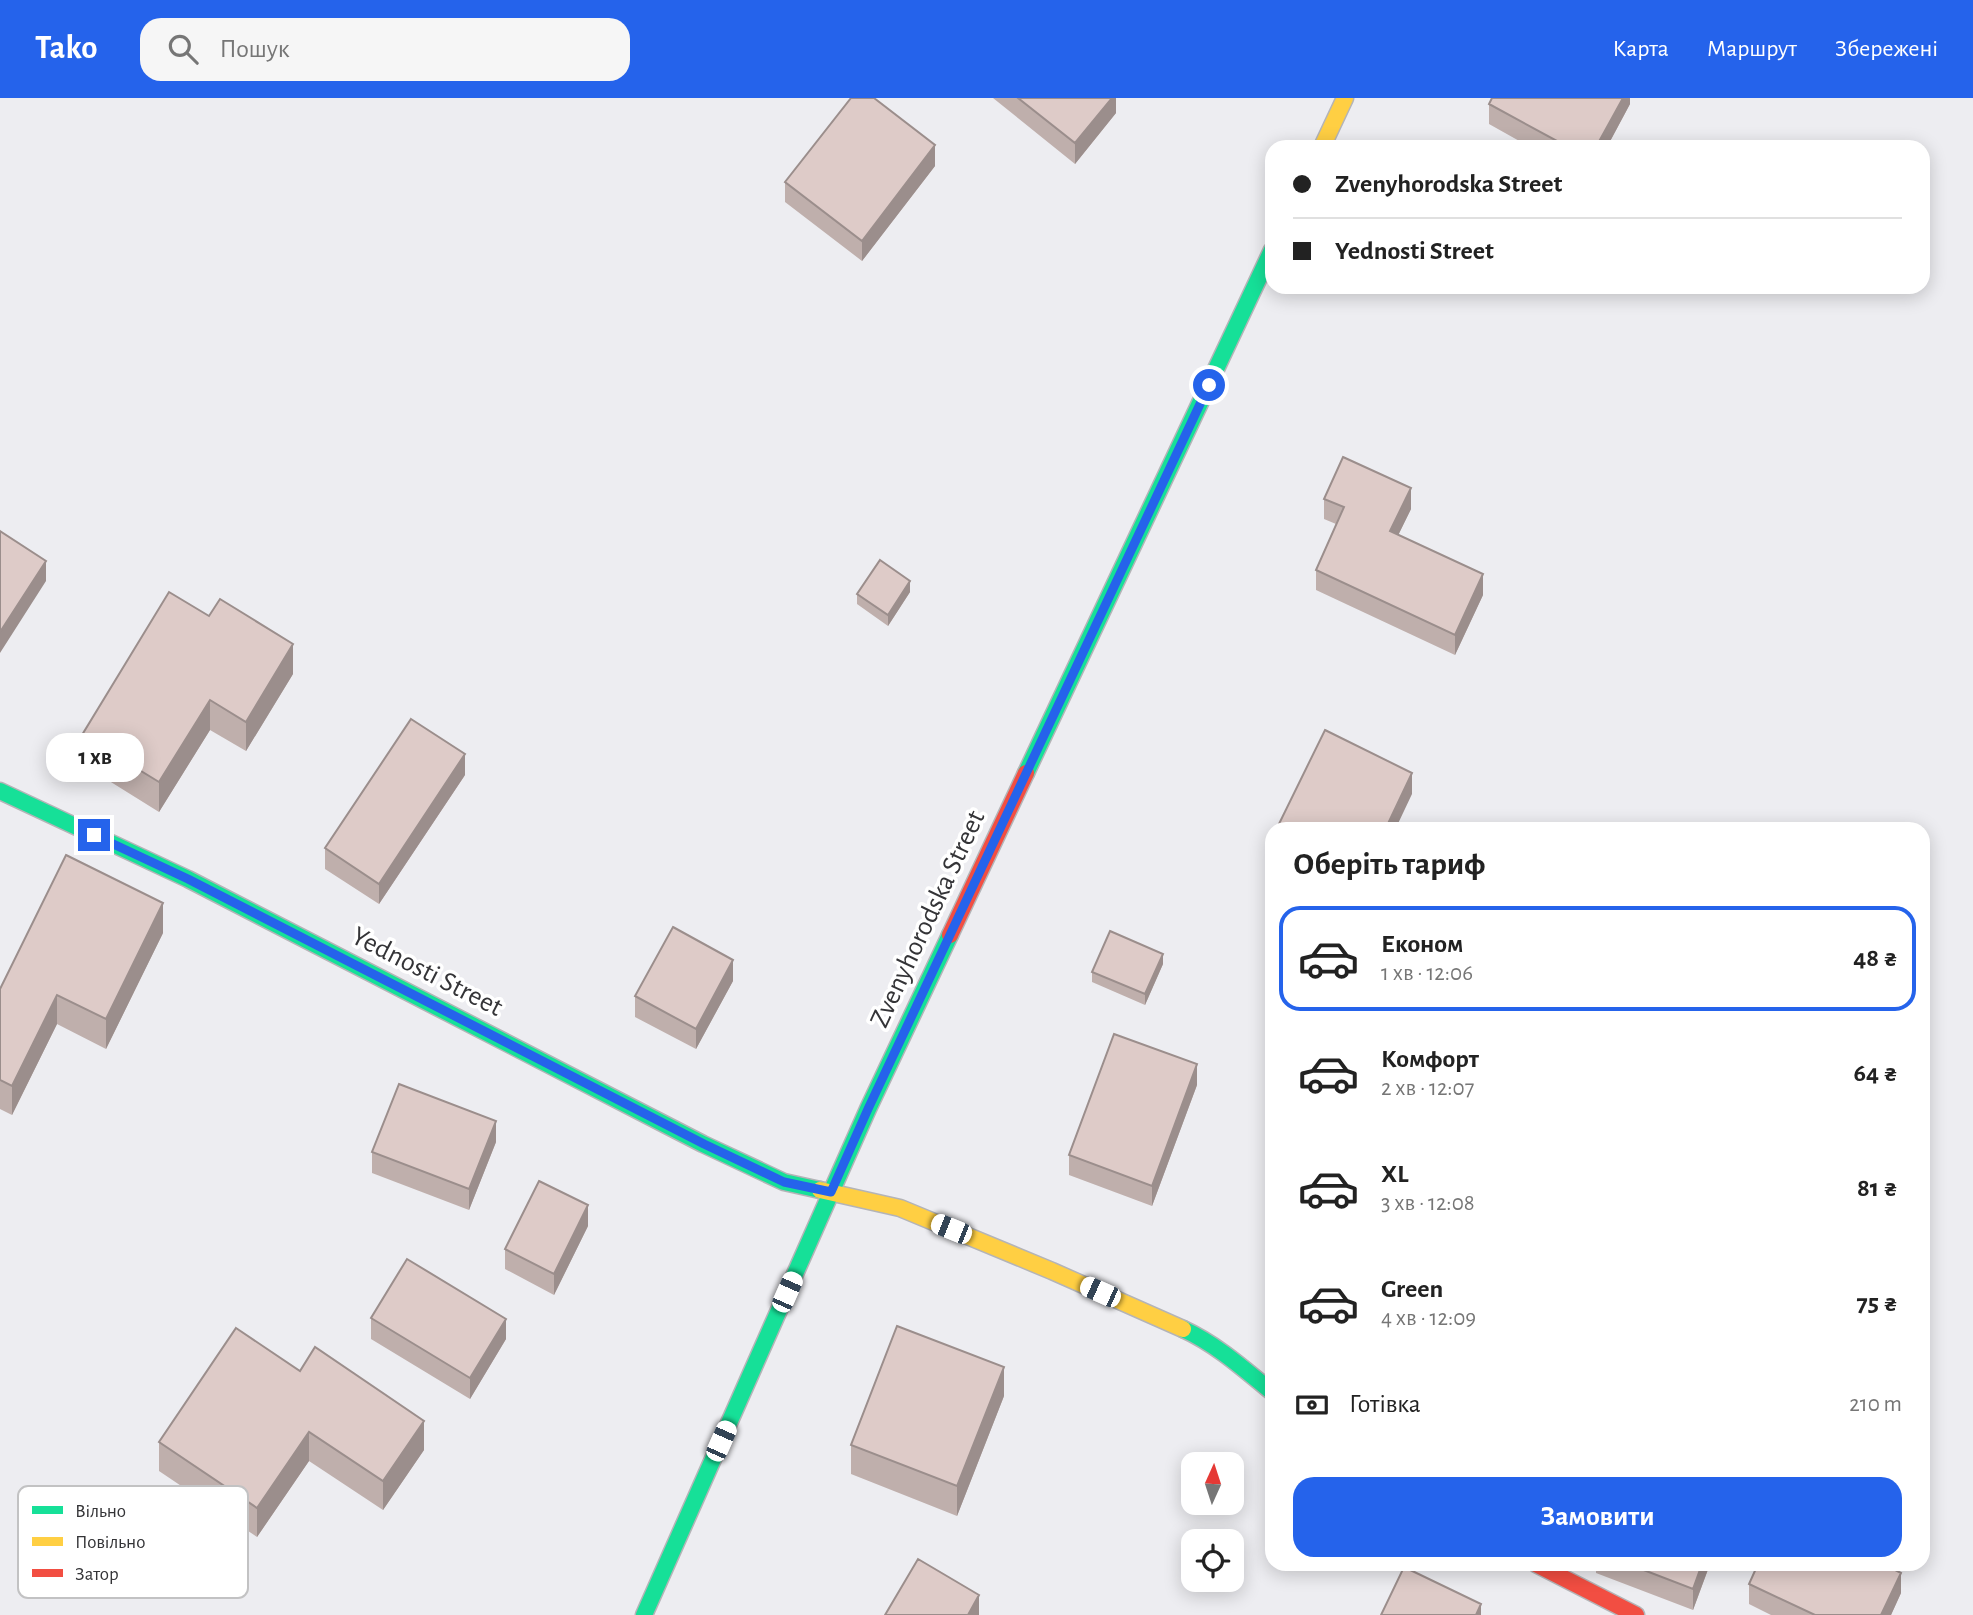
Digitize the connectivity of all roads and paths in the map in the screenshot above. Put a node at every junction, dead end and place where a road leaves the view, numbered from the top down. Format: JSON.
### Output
{"nodes":[{"id":1,"x":1345,"y":98,"type":"edge"},
{"id":2,"x":1325,"y":140,"type":"edge"},
{"id":3,"x":1265,"y":265,"type":"edge"},
{"id":4,"x":0,"y":791,"type":"edge"},
{"id":5,"x":831,"y":1192,"type":"junction"},
{"id":6,"x":1265,"y":1386,"type":"edge"},
{"id":7,"x":1550,"y":1571,"type":"edge"},
{"id":8,"x":644,"y":1615,"type":"edge"},
{"id":9,"x":1636,"y":1615,"type":"edge"}],
"edges":[{"from":1,"to":2,"type":"street"},
{"from":3,"to":5,"type":"street","name":"Zvenyhorodska Street"},
{"from":4,"to":5,"type":"street","name":"Yednosti Street"},
{"from":5,"to":6,"type":"street","name":"Yednosti Street"},
{"from":5,"to":8,"type":"street","name":"Zvenyhorodska Street"},
{"from":7,"to":9,"type":"street"}]}
